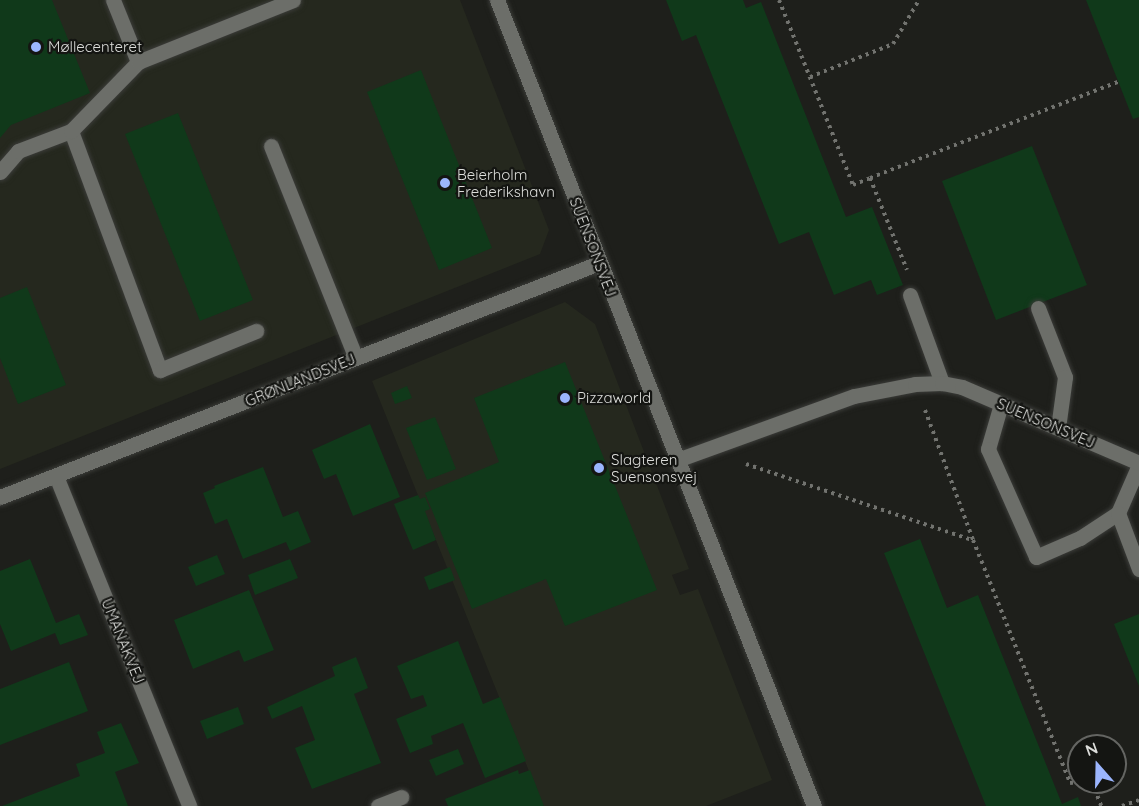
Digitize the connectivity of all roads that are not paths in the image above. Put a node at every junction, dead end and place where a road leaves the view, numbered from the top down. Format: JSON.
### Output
{"nodes":[{"id":1,"x":113,"y":0,"type":"edge"},
{"id":2,"x":293,"y":0,"type":"edge"},
{"id":3,"x":497,"y":0,"type":"edge"},
{"id":4,"x":138,"y":62,"type":"junction"},
{"id":5,"x":71,"y":131,"type":"junction"},
{"id":6,"x":271,"y":146,"type":"dead end"},
{"id":7,"x":0,"y":172,"type":"edge"},
{"id":8,"x":599,"y":263,"type":"junction"},
{"id":9,"x":910,"y":295,"type":"road end"},
{"id":10,"x":1038,"y":308,"type":"dead end"},
{"id":11,"x":256,"y":331,"type":"dead end"},
{"id":12,"x":356,"y":358,"type":"junction"},
{"id":13,"x":942,"y":383,"type":"junction"},
{"id":14,"x":1001,"y":404,"type":"junction"},
{"id":15,"x":1058,"y":428,"type":"junction"},
{"id":16,"x":677,"y":460,"type":"junction"},
{"id":17,"x":1139,"y":464,"type":"edge"},
{"id":18,"x":56,"y":476,"type":"junction"},
{"id":19,"x":0,"y":497,"type":"edge"},
{"id":20,"x":1118,"y":513,"type":"junction"},
{"id":21,"x":1139,"y":569,"type":"edge"},
{"id":22,"x":401,"y":797,"type":"dead end"},
{"id":23,"x":189,"y":806,"type":"edge"},
{"id":24,"x":378,"y":806,"type":"edge"},
{"id":25,"x":814,"y":806,"type":"edge"}],
"edges":[{"from":1,"to":4,"type":"street"},
{"from":2,"to":4,"type":"street"},
{"from":3,"to":8,"type":"street","name":"SUENSONSVEJ"},
{"from":4,"to":5,"type":"street"},
{"from":5,"to":7,"type":"street"},
{"from":5,"to":11,"type":"street"},
{"from":6,"to":12,"type":"street"},
{"from":8,"to":12,"type":"street","name":"GRØNLANDSVEJ"},
{"from":8,"to":16,"type":"street","name":"SUENSONSVEJ"},
{"from":9,"to":13,"type":"street"},
{"from":10,"to":15,"type":"street"},
{"from":12,"to":18,"type":"street","name":"GRØNLANDSVEJ"},
{"from":13,"to":14,"type":"street","name":"SUENSONSVEJ"},
{"from":13,"to":16,"type":"street","name":"SUENSONSVEJ"},
{"from":14,"to":15,"type":"street","name":"SUENSONSVEJ"},
{"from":14,"to":20,"type":"street"},
{"from":15,"to":17,"type":"street","name":"SUENSONSVEJ"},
{"from":16,"to":25,"type":"street","name":"SUENSONSVEJ"},
{"from":17,"to":20,"type":"street"},
{"from":18,"to":19,"type":"street","name":"GRØNLANDSVEJ"},
{"from":18,"to":23,"type":"street","name":"UMANAKVEJ"},
{"from":20,"to":21,"type":"street"},
{"from":22,"to":24,"type":"street"}]}
